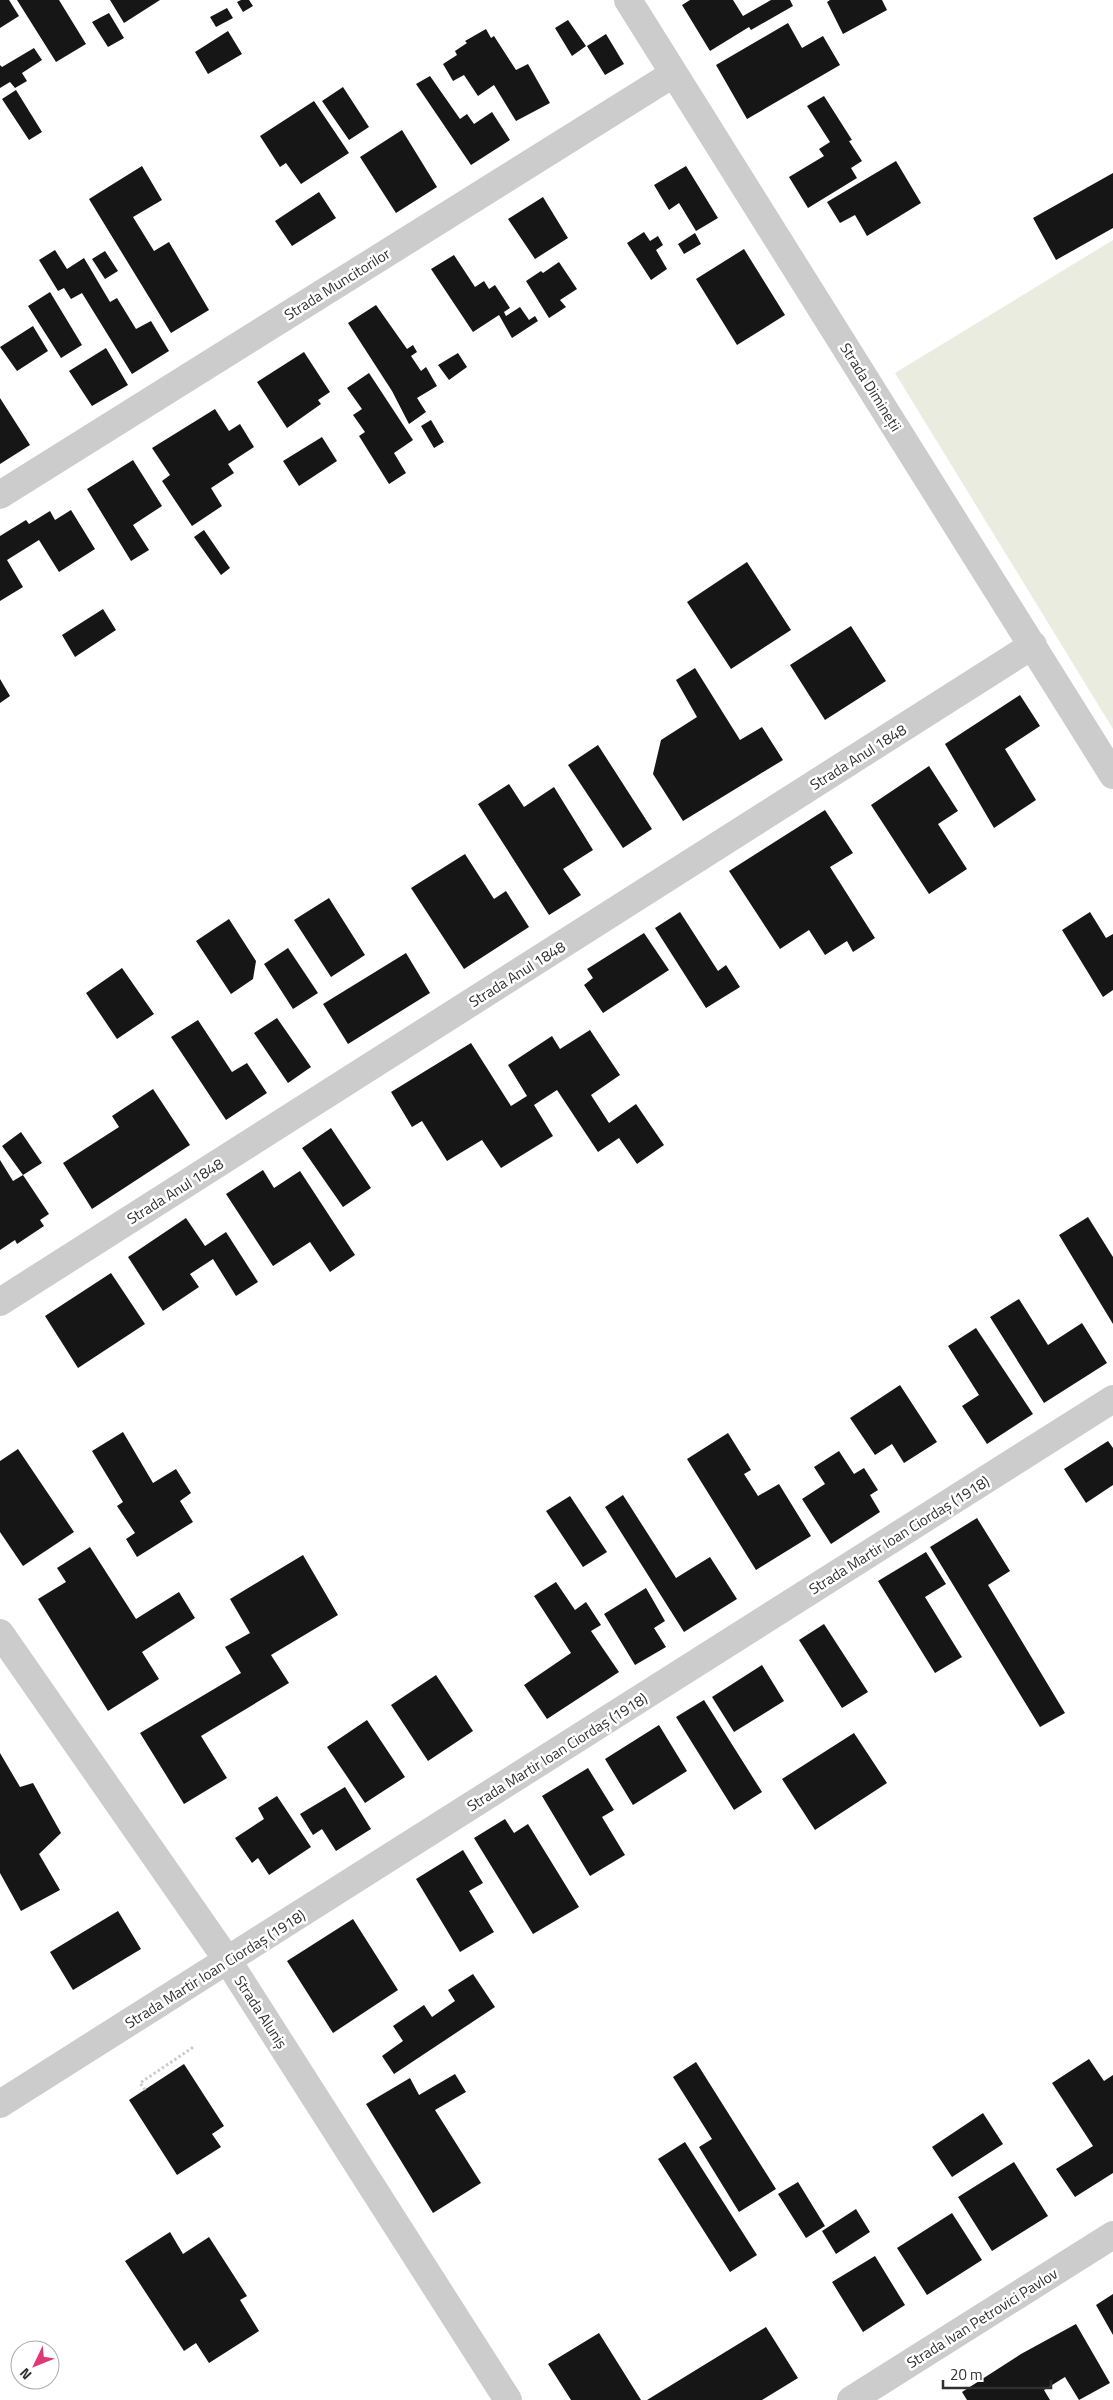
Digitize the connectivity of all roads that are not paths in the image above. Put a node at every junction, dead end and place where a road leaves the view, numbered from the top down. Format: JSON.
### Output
{"nodes":[{"id":1,"x":628,"y":0,"type":"edge"},
{"id":2,"x":673,"y":74,"type":"junction"},
{"id":3,"x":0,"y":495,"type":"edge"},
{"id":4,"x":1033,"y":646,"type":"junction"},
{"id":5,"x":1113,"y":775,"type":"edge"},
{"id":6,"x":0,"y":1302,"type":"edge"},
{"id":7,"x":1113,"y":1399,"type":"edge"},
{"id":8,"x":0,"y":1632,"type":"edge"},
{"id":9,"x":228,"y":1961,"type":"junction"},
{"id":10,"x":0,"y":2104,"type":"edge"},
{"id":11,"x":1113,"y":2235,"type":"edge"},
{"id":12,"x":508,"y":2400,"type":"edge"},
{"id":13,"x":851,"y":2400,"type":"edge"}],
"edges":[{"from":1,"to":2,"type":"street","name":"Strada Dimineții"},
{"from":2,"to":3,"type":"street","name":"Strada Muncitorilor"},
{"from":2,"to":4,"type":"street","name":"Strada Dimineții"},
{"from":4,"to":5,"type":"street","name":"Strada Dimineții"},
{"from":4,"to":6,"type":"street","name":"Strada Anul 1848"},
{"from":7,"to":9,"type":"street","name":"Strada Martir Ioan Ciordaș (1918)"},
{"from":8,"to":9,"type":"street","name":"Strada Aluniș"},
{"from":9,"to":10,"type":"street","name":"Strada Martir Ioan Ciordaș (1918)"},
{"from":9,"to":12,"type":"street","name":"Strada Aluniș"},
{"from":11,"to":13,"type":"street","name":"Strada Ivan Petrovici Pavlov"}]}
